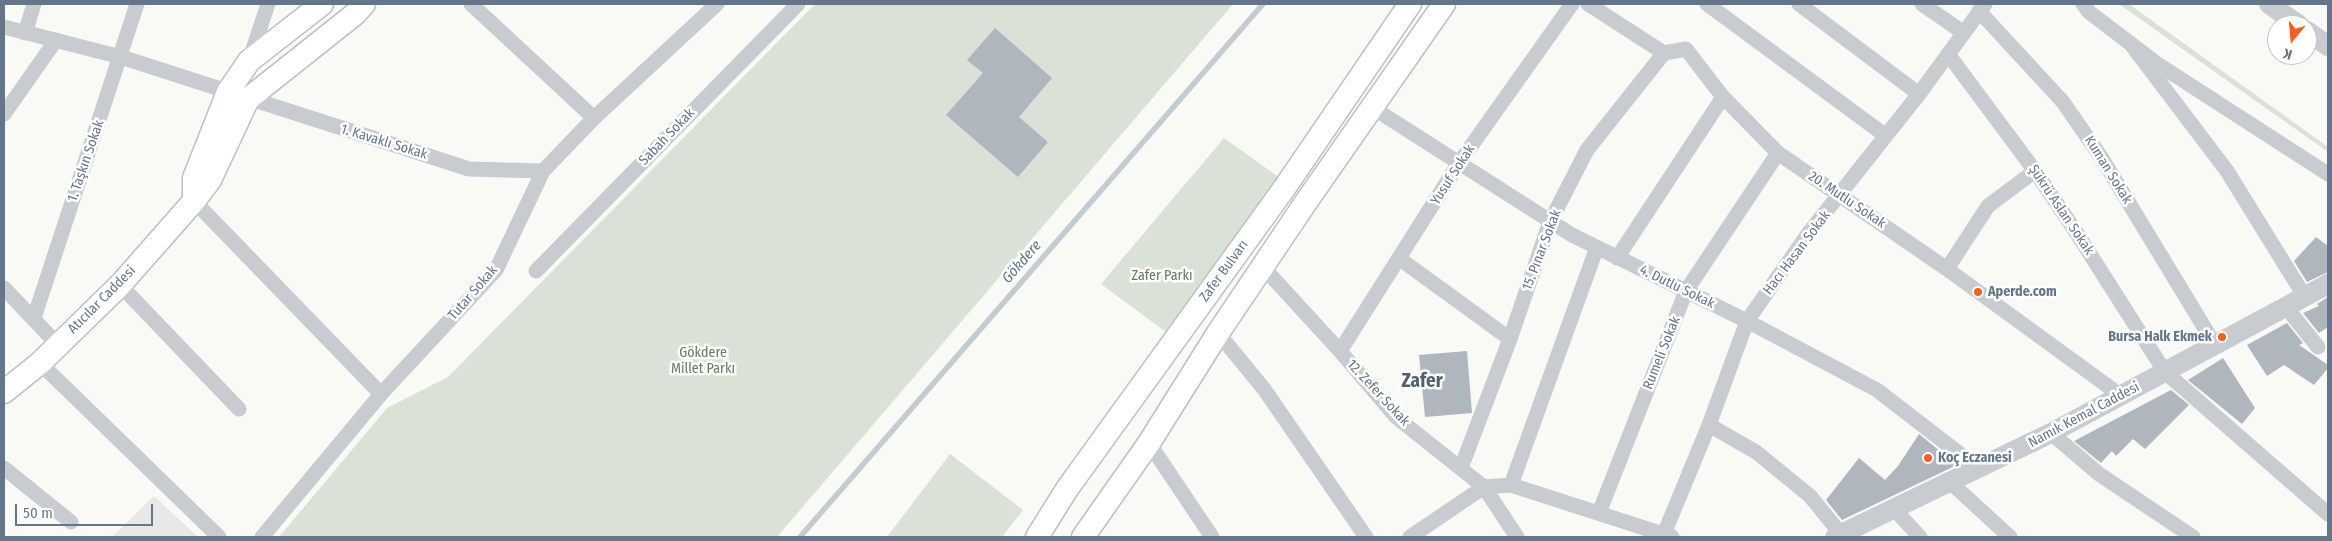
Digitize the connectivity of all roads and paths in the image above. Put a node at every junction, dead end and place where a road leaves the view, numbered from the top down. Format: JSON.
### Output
{"nodes":[{"id":1,"x":34,"y":4,"type":"edge"},
{"id":2,"x":137,"y":4,"type":"edge"},
{"id":3,"x":268,"y":4,"type":"edge"},
{"id":4,"x":322,"y":4,"type":"edge"},
{"id":5,"x":364,"y":4,"type":"edge"},
{"id":6,"x":471,"y":4,"type":"edge"},
{"id":7,"x":717,"y":4,"type":"edge"},
{"id":8,"x":798,"y":4,"type":"edge"},
{"id":9,"x":1410,"y":4,"type":"edge"},
{"id":10,"x":1444,"y":4,"type":"edge"},
{"id":11,"x":1572,"y":4,"type":"edge"},
{"id":12,"x":1588,"y":4,"type":"edge"},
{"id":13,"x":1707,"y":4,"type":"edge"},
{"id":14,"x":1799,"y":4,"type":"edge"},
{"id":15,"x":1922,"y":4,"type":"edge"},
{"id":16,"x":2083,"y":4,"type":"edge"},
{"id":17,"x":2269,"y":4,"type":"edge"},
{"id":18,"x":1982,"y":8,"type":"edge"},
{"id":19,"x":2285,"y":15,"type":"edge"},
{"id":20,"x":4,"y":27,"type":"edge"},
{"id":21,"x":25,"y":33,"type":"junction"},
{"id":22,"x":1964,"y":33,"type":"junction"},
{"id":23,"x":2317,"y":38,"type":"edge"},
{"id":24,"x":56,"y":40,"type":"junction"},
{"id":25,"x":2130,"y":44,"type":"junction"},
{"id":26,"x":2328,"y":46,"type":"edge"},
{"id":27,"x":1664,"y":53,"type":"junction"},
{"id":28,"x":1948,"y":54,"type":"junction"},
{"id":29,"x":121,"y":58,"type":"junction"},
{"id":30,"x":249,"y":62,"type":"junction"},
{"id":31,"x":1920,"y":94,"type":"junction"},
{"id":32,"x":238,"y":96,"type":"junction"},
{"id":33,"x":1723,"y":97,"type":"junction"},
{"id":34,"x":1373,"y":108,"type":"junction"},
{"id":35,"x":4,"y":114,"type":"edge"},
{"id":36,"x":594,"y":118,"type":"junction"},
{"id":37,"x":1886,"y":136,"type":"junction"},
{"id":38,"x":1778,"y":153,"type":"junction"},
{"id":39,"x":1459,"y":163,"type":"junction"},
{"id":40,"x":543,"y":171,"type":"junction"},
{"id":41,"x":2035,"y":171,"type":"junction"},
{"id":42,"x":2328,"y":174,"type":"edge"},
{"id":43,"x":1841,"y":195,"type":"junction"},
{"id":44,"x":194,"y":201,"type":"junction"},
{"id":45,"x":1550,"y":222,"type":"junction"},
{"id":46,"x":1597,"y":248,"type":"junction"},
{"id":47,"x":1617,"y":258,"type":"junction"},
{"id":48,"x":1400,"y":259,"type":"junction"},
{"id":49,"x":1262,"y":266,"type":"junction"},
{"id":50,"x":1947,"y":269,"type":"junction"},
{"id":51,"x":536,"y":271,"type":"dead end"},
{"id":52,"x":2328,"y":284,"type":"edge"},
{"id":53,"x":120,"y":285,"type":"junction"},
{"id":54,"x":4,"y":288,"type":"edge"},
{"id":55,"x":1686,"y":291,"type":"junction"},
{"id":56,"x":2305,"y":296,"type":"junction"},
{"id":57,"x":2286,"y":307,"type":"junction"},
{"id":58,"x":34,"y":318,"type":"junction"},
{"id":59,"x":1747,"y":320,"type":"junction"},
{"id":60,"x":1218,"y":333,"type":"junction"},
{"id":61,"x":1510,"y":339,"type":"junction"},
{"id":62,"x":58,"y":345,"type":"junction"},
{"id":63,"x":2215,"y":345,"type":"junction"},
{"id":64,"x":2318,"y":346,"type":"dead end"},
{"id":65,"x":1340,"y":351,"type":"junction"},
{"id":66,"x":40,"y":362,"type":"junction"},
{"id":67,"x":2165,"y":372,"type":"junction"},
{"id":68,"x":4,"y":392,"type":"edge"},
{"id":69,"x":381,"y":394,"type":"junction"},
{"id":70,"x":2120,"y":395,"type":"junction"},
{"id":71,"x":239,"y":409,"type":"dead end"},
{"id":72,"x":1709,"y":425,"type":"junction"},
{"id":73,"x":2051,"y":433,"type":"junction"},
{"id":74,"x":1149,"y":443,"type":"junction"},
{"id":75,"x":4,"y":468,"type":"edge"},
{"id":76,"x":1461,"y":468,"type":"junction"},
{"id":77,"x":1978,"y":468,"type":"junction"},
{"id":78,"x":1950,"y":482,"type":"junction"},
{"id":79,"x":1512,"y":485,"type":"junction"},
{"id":80,"x":1484,"y":487,"type":"junction"},
{"id":81,"x":1894,"y":509,"type":"junction"},
{"id":82,"x":1599,"y":513,"type":"junction"},
{"id":83,"x":2328,"y":514,"type":"edge"},
{"id":84,"x":71,"y":522,"type":"dead end"},
{"id":85,"x":1669,"y":536,"type":"edge"},
{"id":86,"x":1838,"y":536,"type":"edge"},
{"id":87,"x":219,"y":537,"type":"edge"},
{"id":88,"x":262,"y":537,"type":"edge"},
{"id":89,"x":1037,"y":537,"type":"edge"},
{"id":90,"x":1084,"y":537,"type":"edge"},
{"id":91,"x":1212,"y":537,"type":"edge"},
{"id":92,"x":1366,"y":537,"type":"edge"},
{"id":93,"x":1410,"y":537,"type":"edge"},
{"id":94,"x":1517,"y":537,"type":"edge"},
{"id":95,"x":1920,"y":537,"type":"edge"},
{"id":96,"x":2010,"y":537,"type":"edge"},
{"id":97,"x":2193,"y":537,"type":"edge"}],
"edges":[{"from":1,"to":21,"type":"street"},
{"from":2,"to":29,"type":"street","name":"1. Taşkın Sokak"},
{"from":3,"to":30,"type":"street"},
{"from":4,"to":30,"type":"main road","name":"Atıcılar Caddesi"},
{"from":5,"to":32,"type":"main road","name":"Atıcılar Caddesi"},
{"from":6,"to":36,"type":"street"},
{"from":7,"to":36,"type":"street","name":"Tutar Sokak"},
{"from":8,"to":51,"type":"street","name":"Sabah Sokak"},
{"from":9,"to":89,"type":"main road","name":"Zafer Bulvarı"},
{"from":10,"to":34,"type":"main road","name":"Zafer Bulvarı"},
{"from":11,"to":39,"type":"street","name":"Yusuf Sokak"},
{"from":12,"to":27,"type":"street"},
{"from":13,"to":37,"type":"street"},
{"from":14,"to":31,"type":"street"},
{"from":15,"to":22,"type":"street"},
{"from":16,"to":25,"type":"street"},
{"from":17,"to":19,"type":"street"},
{"from":18,"to":22,"type":"street","name":"Hacı Hasan Sokak"},
{"from":18,"to":63,"type":"street","name":"Kuman Sokak"},
{"from":20,"to":21,"type":"street","name":"1. Kavaklı Sokak"},
{"from":21,"to":24,"type":"street","name":"1. Kavaklı Sokak"},
{"from":22,"to":28,"type":"street","name":"Hacı Hasan Sokak"},
{"from":23,"to":26,"type":"street"},
{"from":24,"to":29,"type":"street","name":"1. Kavaklı Sokak"},
{"from":24,"to":35,"type":"street"},
{"from":25,"to":42,"type":"street"},
{"from":25,"to":56,"type":"street"},
{"from":27,"to":33,"type":"street","name":"20. Mutlu Sokak"},
{"from":27,"to":45,"type":"street","name":"15. Pınar Sokak"},
{"from":28,"to":31,"type":"street","name":"Hacı Hasan Sokak"},
{"from":28,"to":41,"type":"street","name":"Şükrü Aslan Sokak"},
{"from":29,"to":32,"type":"street","name":"1. Kavaklı Sokak"},
{"from":29,"to":58,"type":"street","name":"1. Taşkın Sokak"},
{"from":30,"to":32,"type":"main road","name":"Atıcılar Caddesi"},
{"from":31,"to":37,"type":"street","name":"Hacı Hasan Sokak"},
{"from":32,"to":40,"type":"street","name":"1. Kavaklı Sokak"},
{"from":32,"to":44,"type":"main road","name":"Atıcılar Caddesi"},
{"from":33,"to":38,"type":"street","name":"20. Mutlu Sokak"},
{"from":33,"to":47,"type":"street"},
{"from":34,"to":39,"type":"street","name":"4. Dutlu Sokak"},
{"from":34,"to":49,"type":"main road","name":"Zafer Bulvarı"},
{"from":36,"to":40,"type":"street","name":"Tutar Sokak"},
{"from":37,"to":43,"type":"street","name":"Hacı Hasan Sokak"},
{"from":38,"to":43,"type":"street","name":"20. Mutlu Sokak"},
{"from":38,"to":55,"type":"street","name":"Rumeli Sokak"},
{"from":39,"to":45,"type":"street","name":"4. Dutlu Sokak"},
{"from":39,"to":48,"type":"street","name":"Yusuf Sokak"},
{"from":40,"to":69,"type":"street","name":"Tutar Sokak"},
{"from":41,"to":50,"type":"street"},
{"from":41,"to":67,"type":"street","name":"Şükrü Aslan Sokak"},
{"from":43,"to":50,"type":"street","name":"20. Mutlu Sokak"},
{"from":43,"to":59,"type":"street","name":"Hacı Hasan Sokak"},
{"from":44,"to":53,"type":"main road","name":"Atıcılar Caddesi"},
{"from":44,"to":69,"type":"street"},
{"from":45,"to":46,"type":"street","name":"4. Dutlu Sokak"},
{"from":45,"to":61,"type":"street","name":"15. Pınar Sokak"},
{"from":46,"to":47,"type":"street","name":"4. Dutlu Sokak"},
{"from":46,"to":79,"type":"street"},
{"from":47,"to":55,"type":"street","name":"4. Dutlu Sokak"},
{"from":48,"to":61,"type":"street"},
{"from":48,"to":65,"type":"street","name":"Yusuf Sokak"},
{"from":49,"to":60,"type":"main road","name":"Zafer Bulvarı"},
{"from":49,"to":65,"type":"street","name":"12. Zefer Sokak"},
{"from":50,"to":70,"type":"street","name":"20. Mutlu Sokak"},
{"from":52,"to":56,"type":"street","name":"Namık Kemal Caddesi"},
{"from":53,"to":62,"type":"main road","name":"Atıcılar Caddesi"},
{"from":53,"to":71,"type":"street"},
{"from":54,"to":58,"type":"street"},
{"from":55,"to":59,"type":"street","name":"4. Dutlu Sokak"},
{"from":55,"to":82,"type":"street","name":"Rumeli Sokak"},
{"from":56,"to":57,"type":"street","name":"Namık Kemal Caddesi"},
{"from":57,"to":63,"type":"street","name":"Namık Kemal Caddesi"},
{"from":57,"to":64,"type":"street"},
{"from":58,"to":62,"type":"street"},
{"from":59,"to":72,"type":"street","name":"Hacı Hasan Sokak"},
{"from":59,"to":77,"type":"street","name":"4. Dutlu Sokak"},
{"from":60,"to":74,"type":"main road","name":"Zafer Bulvarı"},
{"from":60,"to":92,"type":"street"},
{"from":61,"to":76,"type":"street","name":"15. Pınar Sokak"},
{"from":62,"to":66,"type":"main road","name":"Atıcılar Caddesi"},
{"from":63,"to":67,"type":"street","name":"Namık Kemal Caddesi"},
{"from":65,"to":76,"type":"street","name":"12. Zefer Sokak"},
{"from":66,"to":68,"type":"main road","name":"Atıcılar Caddesi"},
{"from":66,"to":87,"type":"street"},
{"from":67,"to":70,"type":"street","name":"Namık Kemal Caddesi"},
{"from":67,"to":83,"type":"street","name":"Şükrü Aslan Sokak"},
{"from":69,"to":88,"type":"street","name":"Tutar Sokak"},
{"from":70,"to":73,"type":"street","name":"Namık Kemal Caddesi"},
{"from":72,"to":85,"type":"street","name":"Hacı Hasan Sokak"},
{"from":72,"to":86,"type":"street"},
{"from":73,"to":77,"type":"street","name":"Namık Kemal Caddesi"},
{"from":73,"to":97,"type":"street"},
{"from":74,"to":90,"type":"main road","name":"Zafer Bulvarı"},
{"from":74,"to":91,"type":"street"},
{"from":75,"to":84,"type":"street"},
{"from":76,"to":80,"type":"street","name":"12. Zefer Sokak"},
{"from":77,"to":78,"type":"street","name":"Namık Kemal Caddesi"},
{"from":78,"to":81,"type":"street","name":"Namık Kemal Caddesi"},
{"from":78,"to":96,"type":"street"},
{"from":79,"to":80,"type":"street"},
{"from":79,"to":82,"type":"street"},
{"from":80,"to":93,"type":"street"},
{"from":80,"to":94,"type":"street","name":"12. Zefer Sokak"},
{"from":81,"to":86,"type":"street","name":"Namık Kemal Caddesi"},
{"from":81,"to":95,"type":"street"},
{"from":82,"to":85,"type":"street"}]}
